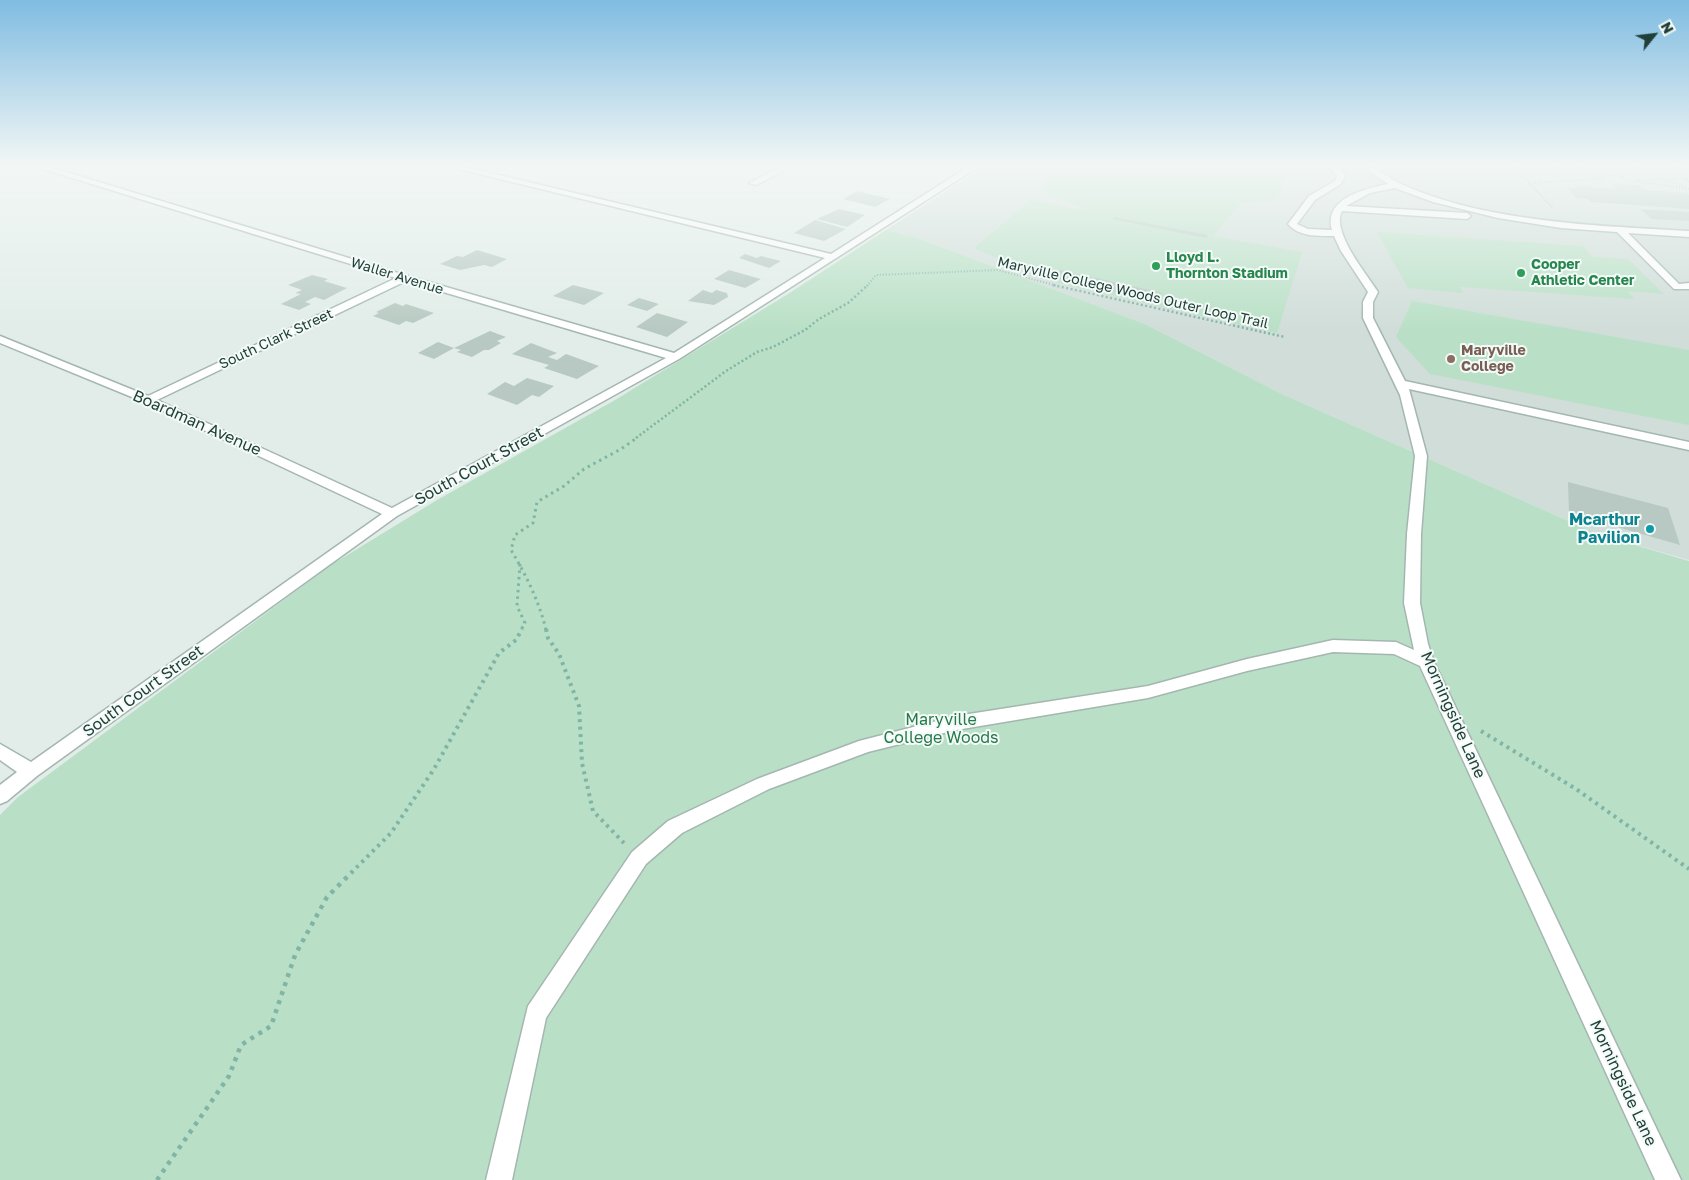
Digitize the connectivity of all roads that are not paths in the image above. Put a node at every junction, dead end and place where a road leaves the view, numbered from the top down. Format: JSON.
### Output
{"nodes":[{"id":1,"x":215,"y":220,"type":"edge"},
{"id":2,"x":678,"y":220,"type":"edge"},
{"id":3,"x":892,"y":220,"type":"edge"},
{"id":4,"x":1295,"y":220,"type":"edge"},
{"id":5,"x":1335,"y":220,"type":"edge"},
{"id":6,"x":1514,"y":220,"type":"edge"},
{"id":7,"x":1523,"y":220,"type":"edge"},
{"id":8,"x":1528,"y":221,"type":"junction"},
{"id":9,"x":1620,"y":230,"type":"junction"},
{"id":10,"x":1339,"y":233,"type":"junction"},
{"id":11,"x":1689,"y":234,"type":"edge"},
{"id":12,"x":834,"y":257,"type":"junction"},
{"id":13,"x":405,"y":278,"type":"junction"},
{"id":14,"x":1689,"y":286,"type":"edge"},
{"id":15,"x":0,"y":339,"type":"edge"},
{"id":16,"x":675,"y":357,"type":"junction"},
{"id":17,"x":1401,"y":384,"type":"junction"},
{"id":18,"x":148,"y":400,"type":"junction"},
{"id":19,"x":1689,"y":446,"type":"edge"},
{"id":20,"x":392,"y":513,"type":"junction"},
{"id":21,"x":1426,"y":662,"type":"junction"},
{"id":22,"x":0,"y":751,"type":"edge"},
{"id":23,"x":31,"y":771,"type":"junction"},
{"id":24,"x":0,"y":796,"type":"edge"},
{"id":25,"x":499,"y":1180,"type":"edge"},
{"id":26,"x":1668,"y":1180,"type":"edge"}],
"edges":[{"from":1,"to":13,"type":"street","name":"Waller Avenue"},
{"from":2,"to":12,"type":"street"},
{"from":3,"to":12,"type":"street","name":"South Court Street"},
{"from":4,"to":10,"type":"street"},
{"from":5,"to":10,"type":"street","name":"Morningside Lane"},
{"from":6,"to":8,"type":"street"},
{"from":7,"to":8,"type":"street"},
{"from":8,"to":9,"type":"street"},
{"from":9,"to":11,"type":"street"},
{"from":9,"to":14,"type":"street"},
{"from":10,"to":17,"type":"street","name":"Morningside Lane"},
{"from":12,"to":16,"type":"street","name":"South Court Street"},
{"from":13,"to":16,"type":"street","name":"Waller Avenue"},
{"from":13,"to":18,"type":"street","name":"South Clark Street"},
{"from":15,"to":18,"type":"street","name":"Boardman Avenue"},
{"from":16,"to":20,"type":"street","name":"South Court Street"},
{"from":17,"to":19,"type":"street"},
{"from":17,"to":21,"type":"street","name":"Morningside Lane"},
{"from":18,"to":20,"type":"street","name":"Boardman Avenue"},
{"from":20,"to":23,"type":"street","name":"South Court Street"},
{"from":21,"to":25,"type":"street"},
{"from":21,"to":26,"type":"street","name":"Morningside Lane"},
{"from":22,"to":23,"type":"street"},
{"from":23,"to":24,"type":"street","name":"South Court Street"}]}
